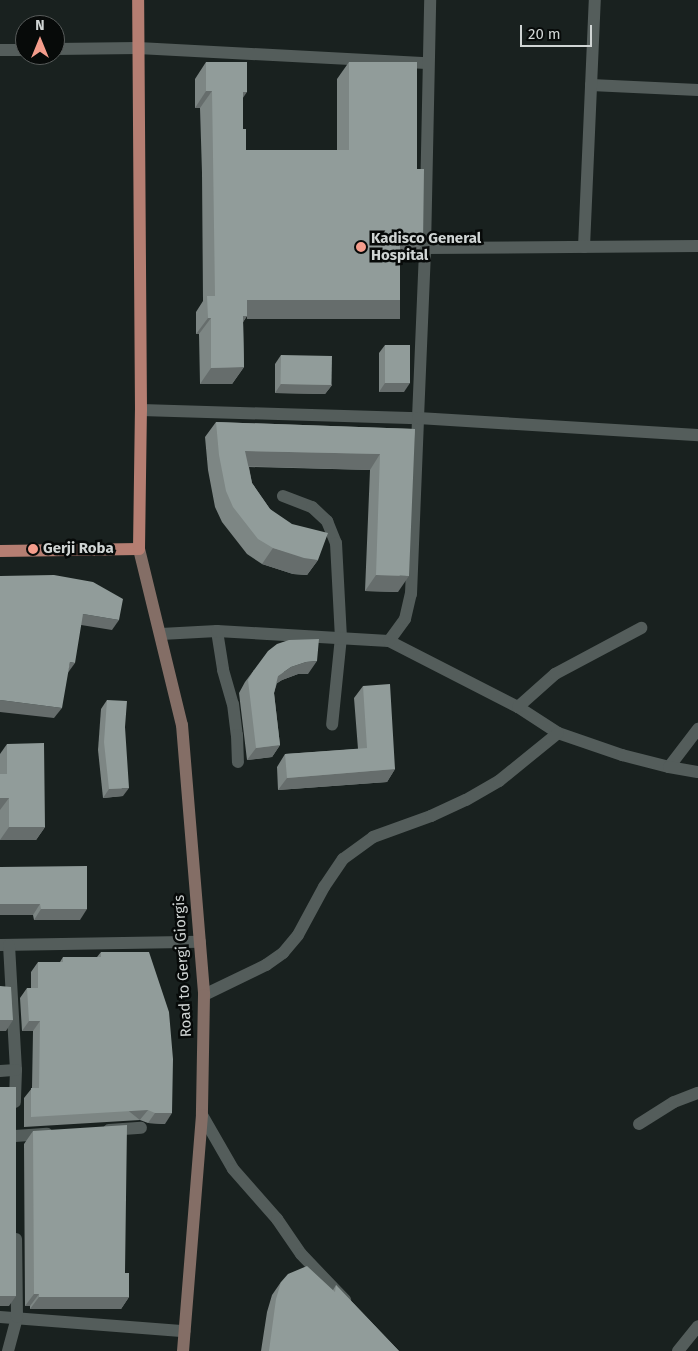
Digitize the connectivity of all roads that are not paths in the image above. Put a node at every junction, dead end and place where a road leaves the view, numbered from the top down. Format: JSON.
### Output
{"nodes":[{"id":1,"x":138,"y":0,"type":"edge"},
{"id":2,"x":430,"y":0,"type":"edge"},
{"id":3,"x":595,"y":0,"type":"edge"},
{"id":4,"x":138,"y":48,"type":"junction"},
{"id":5,"x":65,"y":49,"type":"edge"},
{"id":6,"x":0,"y":50,"type":"edge"},
{"id":7,"x":15,"y":50,"type":"edge"},
{"id":8,"x":427,"y":63,"type":"junction"},
{"id":9,"x":591,"y":85,"type":"junction"},
{"id":10,"x":698,"y":90,"type":"edge"},
{"id":11,"x":698,"y":246,"type":"edge"},
{"id":12,"x":584,"y":247,"type":"junction"},
{"id":13,"x":425,"y":248,"type":"junction"},
{"id":14,"x":141,"y":410,"type":"junction"},
{"id":15,"x":418,"y":418,"type":"junction"},
{"id":16,"x":698,"y":435,"type":"edge"},
{"id":17,"x":283,"y":496,"type":"dead end"},
{"id":18,"x":139,"y":549,"type":"junction"},
{"id":19,"x":0,"y":550,"type":"edge"},
{"id":20,"x":641,"y":628,"type":"dead end"},
{"id":21,"x":217,"y":631,"type":"junction"},
{"id":22,"x":161,"y":634,"type":"junction"},
{"id":23,"x":341,"y":637,"type":"junction"},
{"id":24,"x":389,"y":641,"type":"junction"},
{"id":25,"x":518,"y":707,"type":"junction"},
{"id":26,"x":332,"y":726,"type":"dead end"},
{"id":27,"x":698,"y":729,"type":"edge"},
{"id":28,"x":558,"y":733,"type":"junction"},
{"id":29,"x":238,"y":762,"type":"dead end"},
{"id":30,"x":669,"y":767,"type":"junction"},
{"id":31,"x":698,"y":772,"type":"edge"},
{"id":32,"x":200,"y":942,"type":"junction"},
{"id":33,"x":4,"y":945,"type":"edge"},
{"id":34,"x":204,"y":995,"type":"junction"},
{"id":35,"x":0,"y":1070,"type":"edge"},
{"id":36,"x":16,"y":1070,"type":"junction"},
{"id":37,"x":698,"y":1093,"type":"edge"},
{"id":38,"x":202,"y":1115,"type":"junction"},
{"id":39,"x":639,"y":1124,"type":"dead end"},
{"id":40,"x":141,"y":1128,"type":"dead end"},
{"id":41,"x":92,"y":1131,"type":"edge"},
{"id":42,"x":63,"y":1133,"type":"edge"},
{"id":43,"x":16,"y":1222,"type":"edge"},
{"id":44,"x":354,"y":1310,"type":"edge"},
{"id":45,"x":0,"y":1317,"type":"edge"},
{"id":46,"x":17,"y":1317,"type":"junction"},
{"id":47,"x":698,"y":1326,"type":"edge"},
{"id":48,"x":184,"y":1331,"type":"junction"},
{"id":49,"x":8,"y":1351,"type":"edge"},
{"id":50,"x":184,"y":1351,"type":"edge"},
{"id":51,"x":678,"y":1351,"type":"edge"}],
"edges":[{"from":1,"to":4,"type":"main road"},
{"from":2,"to":8,"type":"street"},
{"from":3,"to":9,"type":"street"},
{"from":4,"to":5,"type":"street"},
{"from":4,"to":8,"type":"street"},
{"from":4,"to":14,"type":"main road"},
{"from":6,"to":7,"type":"street"},
{"from":8,"to":13,"type":"street"},
{"from":9,"to":10,"type":"street"},
{"from":9,"to":12,"type":"street"},
{"from":11,"to":12,"type":"street"},
{"from":12,"to":13,"type":"street"},
{"from":13,"to":15,"type":"street"},
{"from":14,"to":15,"type":"street"},
{"from":14,"to":18,"type":"main road"},
{"from":15,"to":16,"type":"street"},
{"from":15,"to":24,"type":"street"},
{"from":17,"to":23,"type":"street"},
{"from":18,"to":19,"type":"main road"},
{"from":18,"to":22,"type":"main road","name":"Road to Gergi Giorgis"},
{"from":20,"to":25,"type":"street"},
{"from":21,"to":22,"type":"street"},
{"from":21,"to":23,"type":"street"},
{"from":21,"to":29,"type":"street"},
{"from":22,"to":32,"type":"main road","name":"Road to Gergi Giorgis"},
{"from":23,"to":24,"type":"street"},
{"from":23,"to":26,"type":"street"},
{"from":24,"to":25,"type":"street"},
{"from":25,"to":28,"type":"street"},
{"from":27,"to":30,"type":"street"},
{"from":28,"to":30,"type":"street"},
{"from":28,"to":34,"type":"street"},
{"from":30,"to":31,"type":"street"},
{"from":32,"to":33,"type":"street"},
{"from":32,"to":34,"type":"main road","name":"Road to Gergi Giorgis"},
{"from":33,"to":36,"type":"street"},
{"from":34,"to":38,"type":"main road","name":"Road to Gergi Giorgis"},
{"from":35,"to":36,"type":"street"},
{"from":36,"to":42,"type":"street"},
{"from":37,"to":39,"type":"street"},
{"from":38,"to":44,"type":"street"},
{"from":38,"to":48,"type":"main road","name":"Road to Gergi Giorgis"},
{"from":40,"to":41,"type":"street"},
{"from":43,"to":46,"type":"street"},
{"from":45,"to":46,"type":"street"},
{"from":46,"to":48,"type":"street"},
{"from":46,"to":49,"type":"street"},
{"from":47,"to":51,"type":"street"},
{"from":48,"to":50,"type":"main road","name":"Road to Gergi Giorgis"}]}
